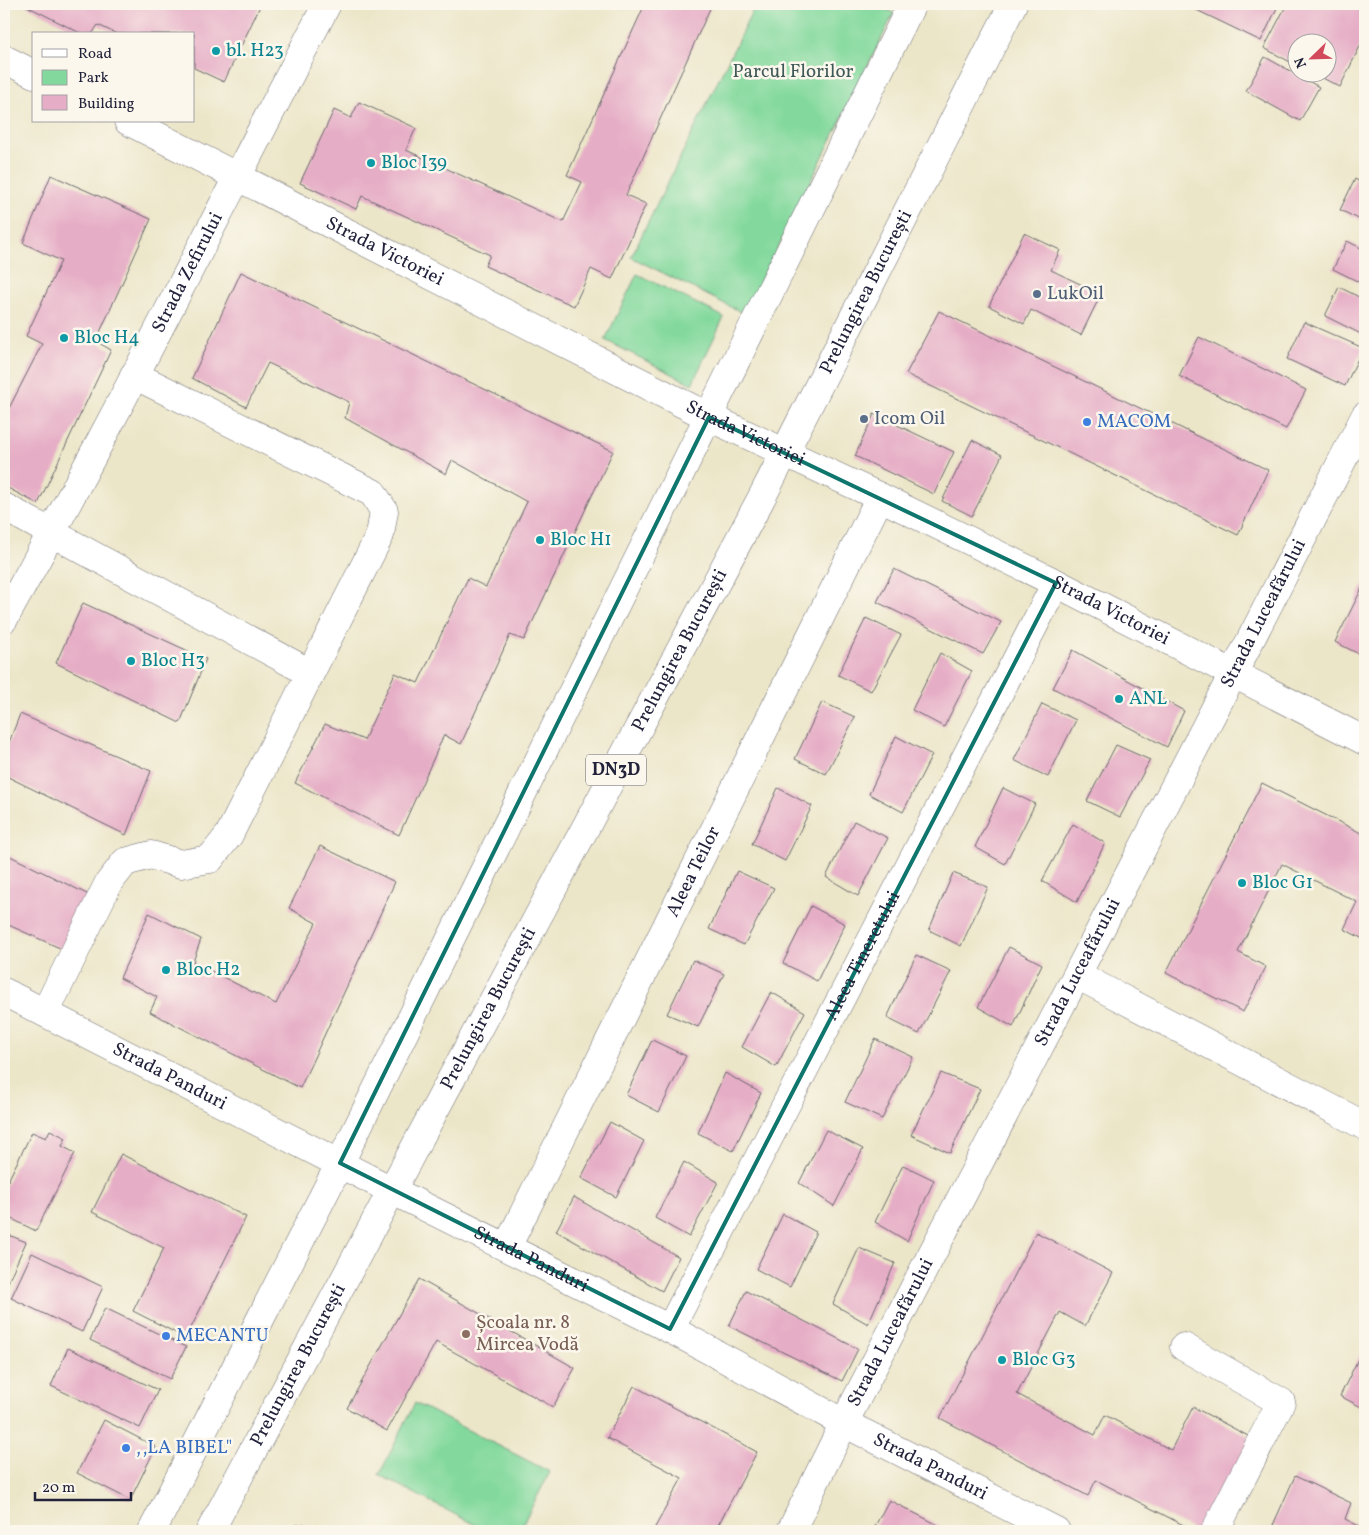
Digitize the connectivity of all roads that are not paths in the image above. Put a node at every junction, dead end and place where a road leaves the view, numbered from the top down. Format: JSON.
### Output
{"nodes":[{"id":1,"x":327,"y":4,"type":"edge"},
{"id":2,"x":912,"y":4,"type":"edge"},
{"id":3,"x":1012,"y":4,"type":"edge"},
{"id":4,"x":4,"y":59,"type":"edge"},
{"id":5,"x":32,"y":73,"type":"edge"},
{"id":6,"x":130,"y":122,"type":"edge"},
{"id":7,"x":237,"y":175,"type":"junction"},
{"id":8,"x":134,"y":375,"type":"junction"},
{"id":9,"x":1365,"y":416,"type":"edge"},
{"id":10,"x":710,"y":417,"type":"junction"},
{"id":11,"x":786,"y":452,"type":"junction"},
{"id":12,"x":880,"y":497,"type":"junction"},
{"id":13,"x":4,"y":507,"type":"edge"},
{"id":14,"x":52,"y":532,"type":"junction"},
{"id":15,"x":1056,"y":583,"type":"junction"},
{"id":16,"x":4,"y":619,"type":"edge"},
{"id":17,"x":310,"y":673,"type":"junction"},
{"id":18,"x":1233,"y":674,"type":"junction"},
{"id":19,"x":1365,"y":741,"type":"edge"},
{"id":20,"x":1078,"y":975,"type":"junction"},
{"id":21,"x":4,"y":992,"type":"edge"},
{"id":22,"x":45,"y":1013,"type":"junction"},
{"id":23,"x":1365,"y":1126,"type":"edge"},
{"id":24,"x":340,"y":1163,"type":"junction"},
{"id":25,"x":393,"y":1191,"type":"junction"},
{"id":26,"x":507,"y":1247,"type":"junction"},
{"id":27,"x":670,"y":1329,"type":"junction"},
{"id":28,"x":1184,"y":1347,"type":"dead end"},
{"id":29,"x":844,"y":1423,"type":"junction"},
{"id":30,"x":152,"y":1531,"type":"edge"},
{"id":31,"x":210,"y":1531,"type":"edge"},
{"id":32,"x":791,"y":1531,"type":"edge"},
{"id":33,"x":1056,"y":1531,"type":"edge"},
{"id":34,"x":1215,"y":1531,"type":"edge"}],
"edges":[{"from":1,"to":7,"type":"street","name":"Strada Zefirului"},
{"from":2,"to":10,"type":"street"},
{"from":3,"to":11,"type":"street","name":"Prelungirea București","number":"DN3D"},
{"from":4,"to":5,"type":"street"},
{"from":6,"to":7,"type":"street","name":"Strada Victoriei"},
{"from":7,"to":8,"type":"street","name":"Strada Zefirului"},
{"from":7,"to":10,"type":"street","name":"Strada Victoriei"},
{"from":8,"to":14,"type":"street","name":"Strada Zefirului"},
{"from":8,"to":17,"type":"street"},
{"from":9,"to":18,"type":"street","name":"Strada Luceafărului"},
{"from":10,"to":11,"type":"street","name":"Strada Victoriei"},
{"from":10,"to":24,"type":"street"},
{"from":11,"to":12,"type":"street","name":"Strada Victoriei"},
{"from":11,"to":25,"type":"street","name":"Prelungirea București","number":"DN3D"},
{"from":12,"to":15,"type":"street","name":"Strada Victoriei"},
{"from":12,"to":26,"type":"street","name":"Aleea Teilor"},
{"from":13,"to":14,"type":"street"},
{"from":14,"to":16,"type":"street","name":"Strada Zefirului"},
{"from":14,"to":17,"type":"street"},
{"from":15,"to":18,"type":"street","name":"Strada Victoriei"},
{"from":15,"to":27,"type":"street","name":"Aleea Tineretului"},
{"from":17,"to":22,"type":"street"},
{"from":18,"to":19,"type":"street","name":"Strada Victoriei"},
{"from":18,"to":20,"type":"street","name":"Strada Luceafărului"},
{"from":20,"to":23,"type":"street"},
{"from":20,"to":29,"type":"street","name":"Strada Luceafărului"},
{"from":21,"to":22,"type":"street","name":"Strada Panduri"},
{"from":22,"to":24,"type":"street","name":"Strada Panduri"},
{"from":24,"to":25,"type":"street","name":"Strada Panduri"},
{"from":24,"to":30,"type":"street"},
{"from":25,"to":26,"type":"street","name":"Strada Panduri"},
{"from":25,"to":31,"type":"street","name":"Prelungirea București","number":"DN3D"},
{"from":26,"to":27,"type":"street","name":"Strada Panduri"},
{"from":27,"to":29,"type":"street","name":"Strada Panduri"},
{"from":28,"to":34,"type":"street"},
{"from":29,"to":32,"type":"street","name":"Strada Luceafărului"},
{"from":29,"to":33,"type":"street","name":"Strada Panduri"}]}
